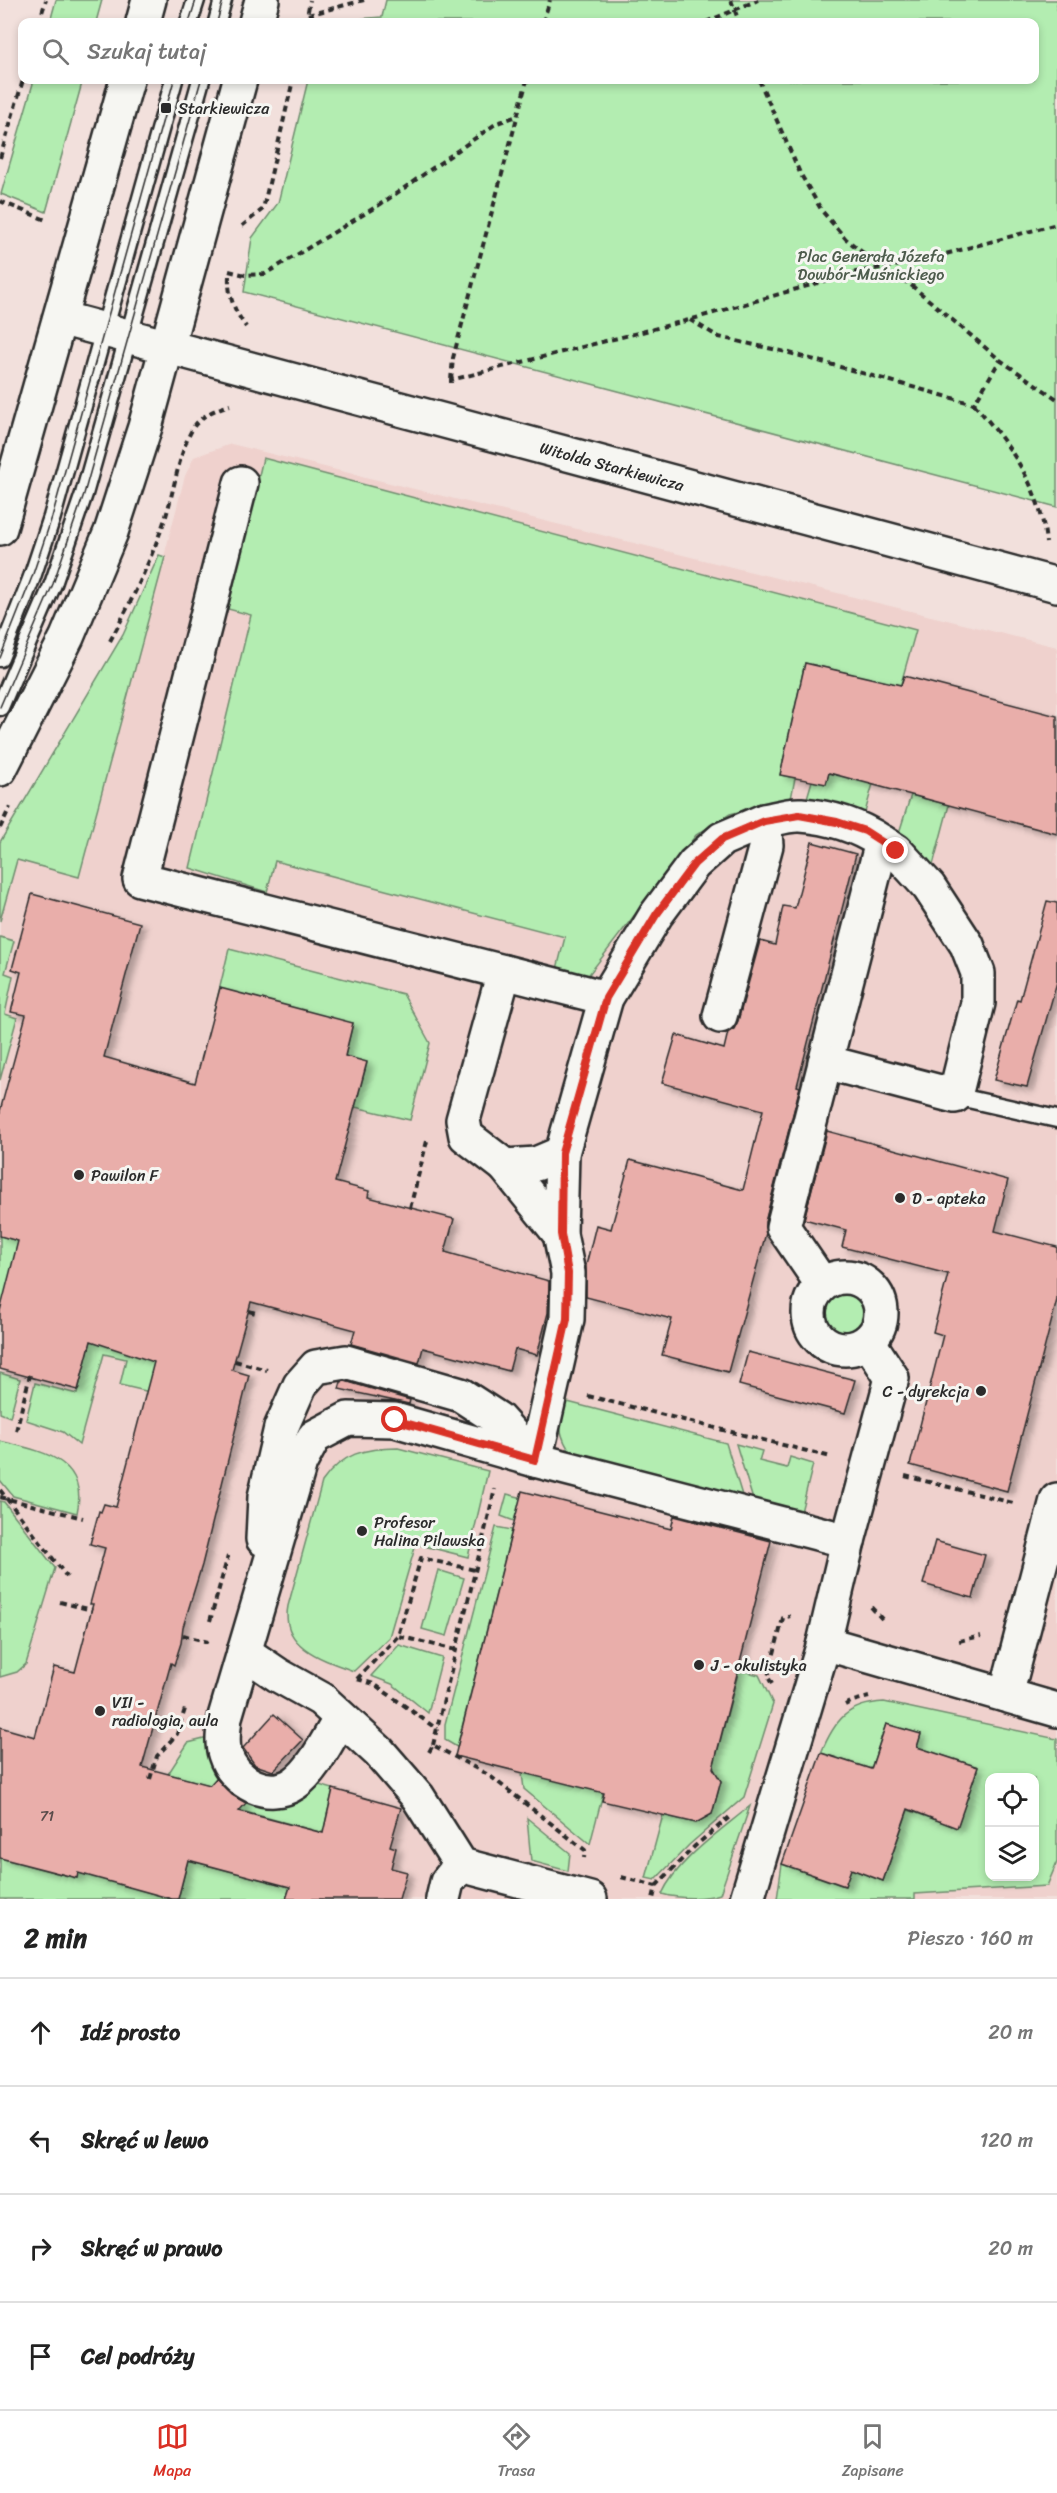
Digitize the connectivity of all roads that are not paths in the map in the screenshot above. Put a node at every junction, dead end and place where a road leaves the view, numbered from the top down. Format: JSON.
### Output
{"nodes":[{"id":1,"x":149,"y":0,"type":"edge"},
{"id":2,"x":196,"y":0,"type":"edge"},
{"id":3,"x":223,"y":0,"type":"edge"},
{"id":4,"x":262,"y":0,"type":"edge"},
{"id":5,"x":144,"y":18,"type":"edge"},
{"id":6,"x":190,"y":18,"type":"edge"},
{"id":7,"x":218,"y":18,"type":"edge"},
{"id":8,"x":257,"y":18,"type":"edge"},
{"id":9,"x":126,"y":84,"type":"edge"},
{"id":10,"x":173,"y":84,"type":"edge"},
{"id":11,"x":200,"y":84,"type":"edge"},
{"id":12,"x":239,"y":84,"type":"edge"},
{"id":13,"x":60,"y":318,"type":"junction"},
{"id":14,"x":117,"y":333,"type":"junction"},
{"id":15,"x":167,"y":346,"type":"junction"},
{"id":16,"x":241,"y":483,"type":"dead end"},
{"id":17,"x":0,"y":528,"type":"edge"},
{"id":18,"x":1057,"y":585,"type":"edge"},
{"id":19,"x":0,"y":658,"type":"edge"},
{"id":20,"x":0,"y":707,"type":"edge"},
{"id":21,"x":0,"y":769,"type":"edge"},
{"id":22,"x":764,"y":821,"type":"junction"},
{"id":23,"x":882,"y":842,"type":"junction"},
{"id":24,"x":504,"y":972,"type":"junction"},
{"id":25,"x":606,"y":998,"type":"junction"},
{"id":26,"x":720,"y":1016,"type":"dead end"},
{"id":27,"x":825,"y":1062,"type":"junction"},
{"id":28,"x":954,"y":1095,"type":"junction"},
{"id":29,"x":1057,"y":1119,"type":"edge"},
{"id":30,"x":562,"y":1153,"type":"junction"},
{"id":31,"x":505,"y":1166,"type":"junction"},
{"id":32,"x":561,"y":1234,"type":"junction"},
{"id":33,"x":822,"y":1284,"type":"junction"},
{"id":34,"x":868,"y":1341,"type":"junction"},
{"id":35,"x":535,"y":1460,"type":"junction"},
{"id":36,"x":1055,"y":1506,"type":"edge"},
{"id":37,"x":848,"y":1541,"type":"junction"},
{"id":38,"x":260,"y":1595,"type":"junction"},
{"id":39,"x":824,"y":1643,"type":"junction"},
{"id":40,"x":244,"y":1652,"type":"junction"},
{"id":41,"x":1006,"y":1695,"type":"junction"},
{"id":42,"x":1057,"y":1710,"type":"edge"},
{"id":43,"x":341,"y":1718,"type":"junction"},
{"id":44,"x":461,"y":1865,"type":"junction"},
{"id":45,"x":443,"y":1899,"type":"edge"},
{"id":46,"x":590,"y":1899,"type":"edge"},
{"id":47,"x":747,"y":1899,"type":"edge"}],
"edges":[{"from":1,"to":5,"type":"street"},
{"from":2,"to":6,"type":"lane"},
{"from":3,"to":7,"type":"lane"},
{"from":4,"to":8,"type":"street"},
{"from":9,"to":13,"type":"street"},
{"from":10,"to":14,"type":"lane"},
{"from":11,"to":14,"type":"lane"},
{"from":12,"to":15,"type":"street"},
{"from":13,"to":14,"type":"street","name":"Witolda Starkiewicza"},
{"from":13,"to":17,"type":"street"},
{"from":14,"to":15,"type":"street","name":"Witolda Starkiewicza"},
{"from":14,"to":19,"type":"lane"},
{"from":14,"to":20,"type":"lane"},
{"from":15,"to":18,"type":"street","name":"Witolda Starkiewicza"},
{"from":15,"to":21,"type":"street"},
{"from":16,"to":24,"type":"street"},
{"from":22,"to":23,"type":"street"},
{"from":22,"to":25,"type":"street"},
{"from":22,"to":26,"type":"street"},
{"from":23,"to":27,"type":"street"},
{"from":23,"to":28,"type":"street"},
{"from":24,"to":25,"type":"street"},
{"from":24,"to":31,"type":"street"},
{"from":25,"to":30,"type":"street"},
{"from":27,"to":28,"type":"street"},
{"from":27,"to":33,"type":"street"},
{"from":28,"to":29,"type":"lane"},
{"from":30,"to":31,"type":"street"},
{"from":30,"to":32,"type":"street"},
{"from":31,"to":32,"type":"street"},
{"from":32,"to":35,"type":"street"},
{"from":33,"to":34,"type":"street"},
{"from":33,"to":34,"type":"street"},
{"from":34,"to":37,"type":"street"},
{"from":35,"to":37,"type":"street"},
{"from":35,"to":38,"type":"street"},
{"from":35,"to":38,"type":"street"},
{"from":36,"to":41,"type":"street"},
{"from":37,"to":39,"type":"street"},
{"from":38,"to":40,"type":"street"},
{"from":39,"to":41,"type":"street"},
{"from":39,"to":47,"type":"street"},
{"from":40,"to":43,"type":"street"},
{"from":40,"to":43,"type":"street"},
{"from":41,"to":42,"type":"street"},
{"from":43,"to":44,"type":"street"},
{"from":44,"to":45,"type":"street"},
{"from":44,"to":46,"type":"street"}]}
